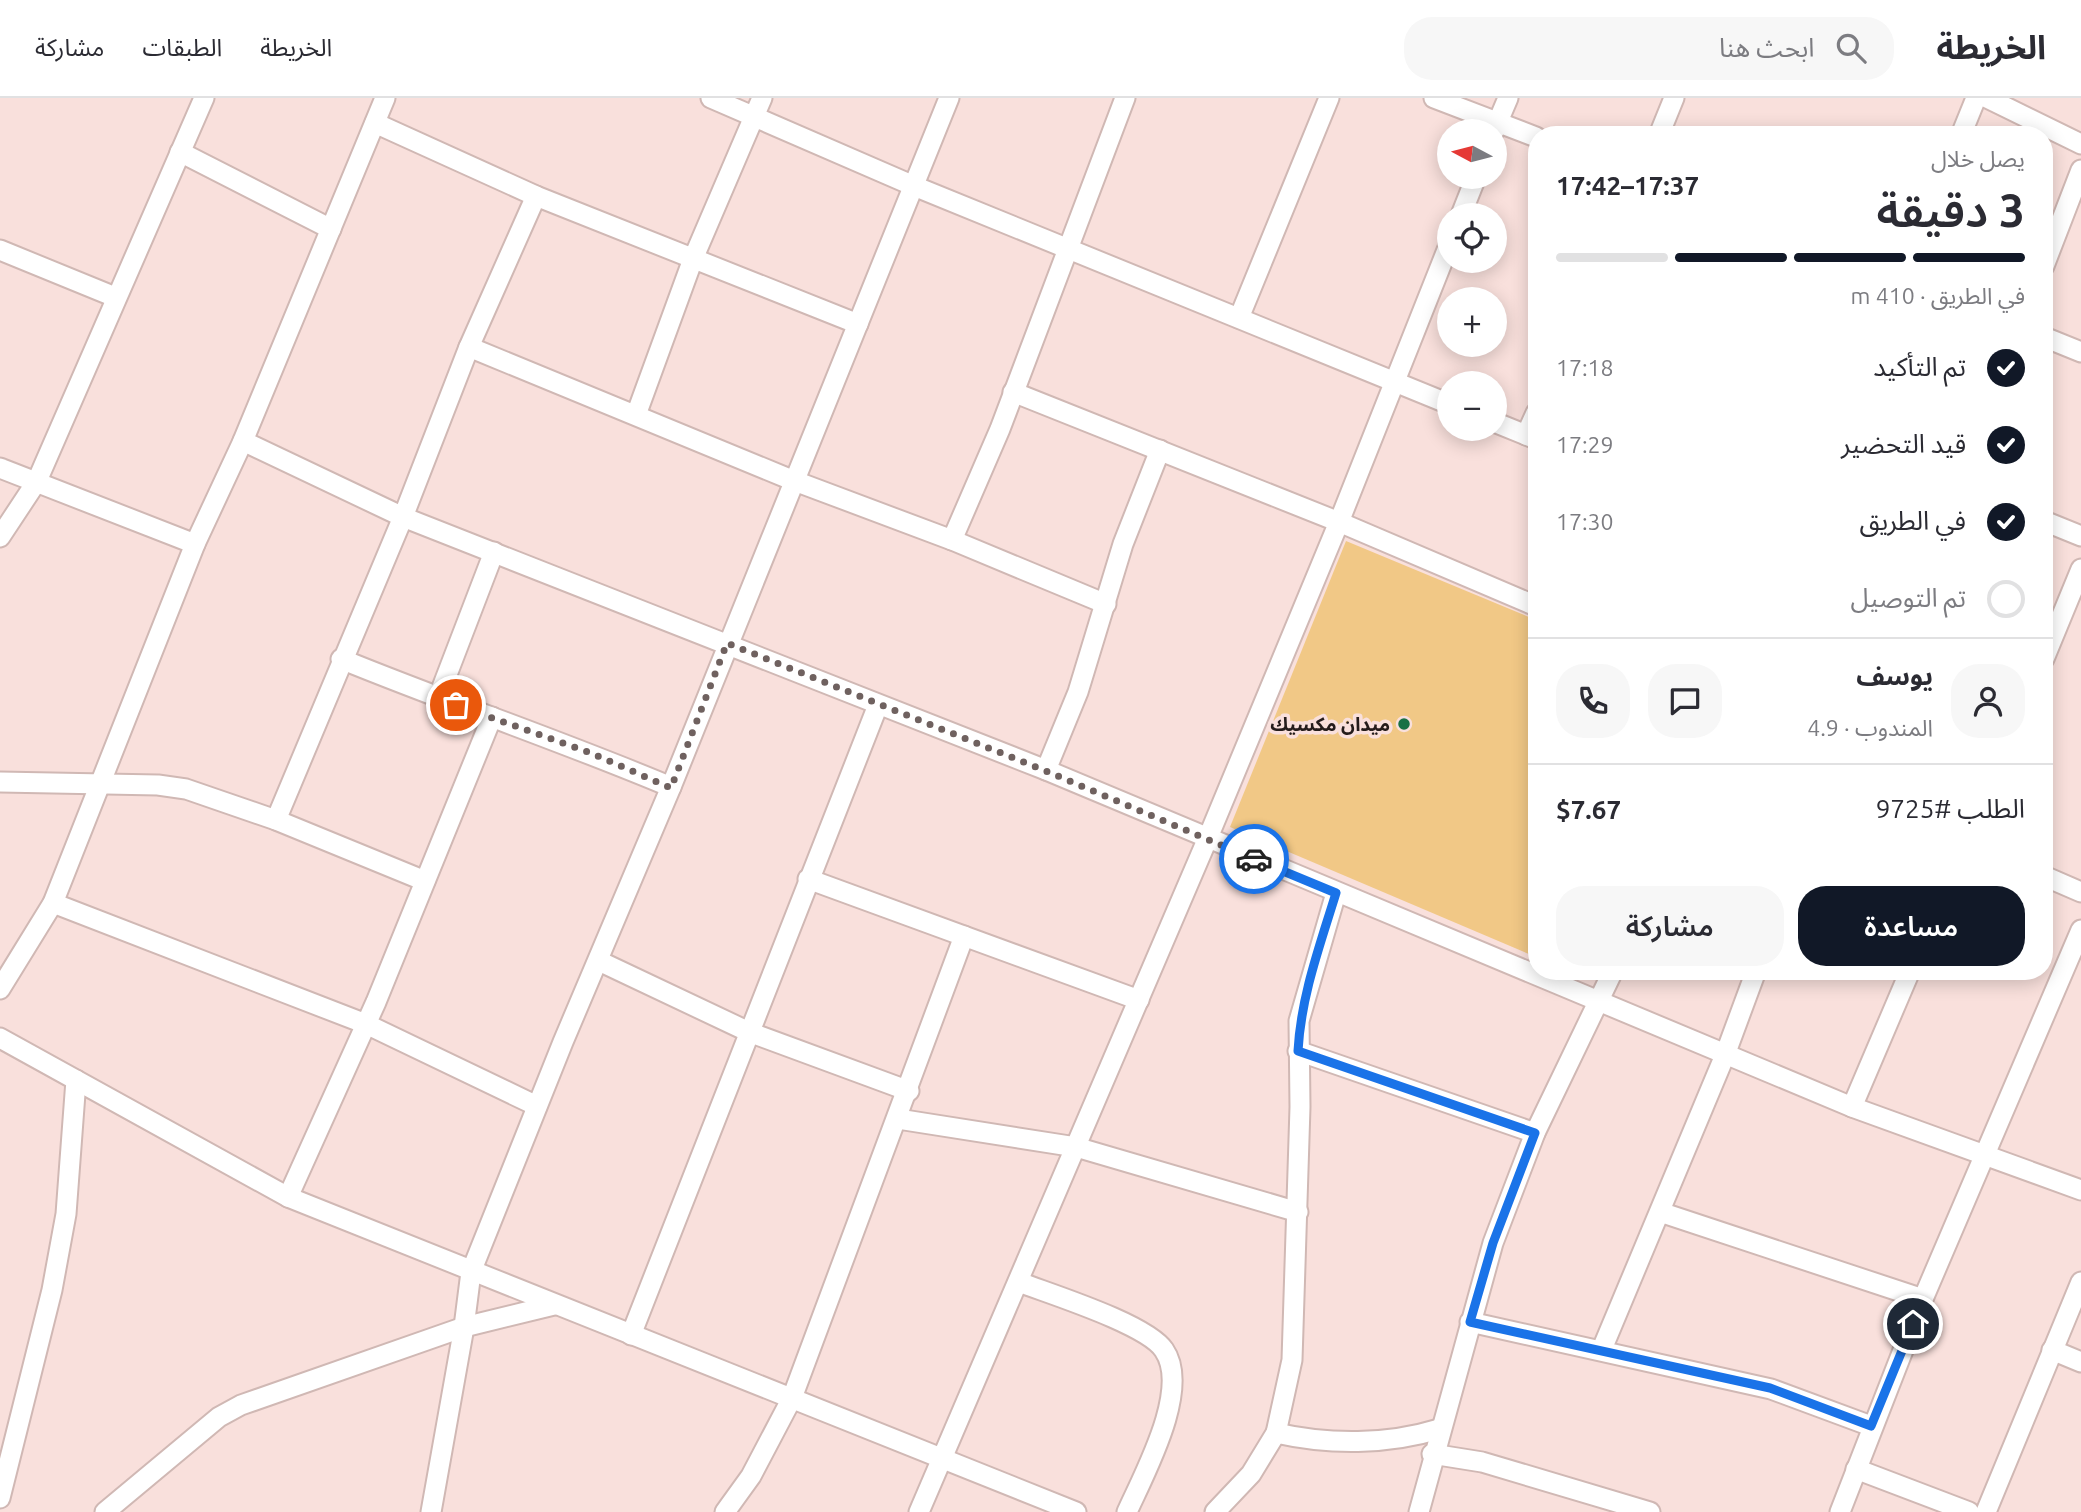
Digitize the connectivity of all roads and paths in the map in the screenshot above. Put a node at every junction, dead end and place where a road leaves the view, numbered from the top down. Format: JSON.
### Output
{"nodes":[{"id":1,"x":204,"y":98,"type":"edge"},
{"id":2,"x":385,"y":98,"type":"edge"},
{"id":3,"x":711,"y":98,"type":"edge"},
{"id":4,"x":948,"y":98,"type":"edge"},
{"id":5,"x":1125,"y":98,"type":"edge"},
{"id":6,"x":1328,"y":98,"type":"edge"},
{"id":7,"x":1434,"y":98,"type":"edge"},
{"id":8,"x":1508,"y":98,"type":"edge"},
{"id":9,"x":1674,"y":98,"type":"edge"},
{"id":10,"x":1976,"y":98,"type":"edge"},
{"id":11,"x":1987,"y":98,"type":"edge"},
{"id":12,"x":758,"y":107,"type":"edge"},
{"id":13,"x":1479,"y":119,"type":"edge"},
{"id":14,"x":1499,"y":119,"type":"edge"},
{"id":15,"x":375,"y":123,"type":"junction"},
{"id":16,"x":1663,"y":126,"type":"edge"},
{"id":17,"x":1965,"y":126,"type":"edge"},
{"id":18,"x":2044,"y":126,"type":"edge"},
{"id":19,"x":1507,"y":130,"type":"edge"},
{"id":20,"x":2053,"y":130,"type":"edge"},
{"id":21,"x":1528,"y":135,"type":"edge"},
{"id":22,"x":2081,"y":144,"type":"edge"},
{"id":23,"x":180,"y":152,"type":"junction"},
{"id":24,"x":2081,"y":170,"type":"edge"},
{"id":25,"x":914,"y":186,"type":"junction"},
{"id":26,"x":536,"y":196,"type":"junction"},
{"id":27,"x":331,"y":229,"type":"junction"},
{"id":28,"x":2053,"y":243,"type":"edge"},
{"id":29,"x":1068,"y":246,"type":"junction"},
{"id":30,"x":0,"y":250,"type":"edge"},
{"id":31,"x":693,"y":260,"type":"junction"},
{"id":32,"x":1438,"y":273,"type":"edge"},
{"id":33,"x":115,"y":297,"type":"junction"},
{"id":34,"x":1239,"y":318,"type":"junction"},
{"id":35,"x":858,"y":324,"type":"junction"},
{"id":36,"x":2053,"y":341,"type":"edge"},
{"id":37,"x":469,"y":347,"type":"junction"},
{"id":38,"x":2081,"y":352,"type":"edge"},
{"id":39,"x":1395,"y":382,"type":"junction"},
{"id":40,"x":1013,"y":392,"type":"junction"},
{"id":41,"x":1437,"y":399,"type":"edge"},
{"id":42,"x":636,"y":415,"type":"junction"},
{"id":43,"x":1507,"y":427,"type":"edge"},
{"id":44,"x":1528,"y":435,"type":"edge"},
{"id":45,"x":243,"y":441,"type":"junction"},
{"id":46,"x":1160,"y":450,"type":"junction"},
{"id":47,"x":0,"y":468,"type":"edge"},
{"id":48,"x":792,"y":480,"type":"junction"},
{"id":49,"x":37,"y":481,"type":"junction"},
{"id":50,"x":403,"y":517,"type":"junction"},
{"id":51,"x":1339,"y":522,"type":"junction"},
{"id":52,"x":2053,"y":525,"type":"edge"},
{"id":53,"x":2081,"y":536,"type":"edge"},
{"id":54,"x":0,"y":537,"type":"edge"},
{"id":55,"x":952,"y":540,"type":"junction"},
{"id":56,"x":195,"y":544,"type":"junction"},
{"id":57,"x":494,"y":552,"type":"junction"},
{"id":58,"x":2081,"y":569,"type":"edge"},
{"id":59,"x":1528,"y":603,"type":"edge"},
{"id":60,"x":1106,"y":604,"type":"junction"},
{"id":61,"x":2053,"y":637,"type":"edge"},
{"id":62,"x":727,"y":643,"type":"junction"},
{"id":63,"x":341,"y":659,"type":"junction"},
{"id":64,"x":438,"y":698,"type":"junction"},
{"id":65,"x":878,"y":705,"type":"junction"},
{"id":66,"x":492,"y":717,"type":"junction"},
{"id":67,"x":1046,"y":771,"type":"junction"},
{"id":68,"x":0,"y":782,"type":"edge"},
{"id":69,"x":101,"y":783,"type":"junction"},
{"id":70,"x":671,"y":788,"type":"junction"},
{"id":71,"x":276,"y":820,"type":"junction"},
{"id":72,"x":1207,"y":839,"type":"junction"},
{"id":73,"x":808,"y":879,"type":"junction"},
{"id":74,"x":2053,"y":880,"type":"edge"},
{"id":75,"x":425,"y":881,"type":"junction"},
{"id":76,"x":2081,"y":892,"type":"edge"},
{"id":77,"x":1336,"y":893,"type":"junction"},
{"id":78,"x":53,"y":904,"type":"junction"},
{"id":79,"x":2081,"y":930,"type":"edge"},
{"id":80,"x":964,"y":936,"type":"junction"},
{"id":81,"x":599,"y":961,"type":"junction"},
{"id":82,"x":1528,"y":973,"type":"edge"},
{"id":83,"x":1545,"y":980,"type":"edge"},
{"id":84,"x":1609,"y":980,"type":"edge"},
{"id":85,"x":1753,"y":980,"type":"edge"},
{"id":86,"x":1906,"y":980,"type":"edge"},
{"id":87,"x":0,"y":989,"type":"edge"},
{"id":88,"x":1139,"y":1000,"type":"junction"},
{"id":89,"x":1600,"y":1003,"type":"junction"},
{"id":90,"x":366,"y":1024,"type":"junction"},
{"id":91,"x":749,"y":1032,"type":"junction"},
{"id":92,"x":0,"y":1038,"type":"edge"},
{"id":93,"x":1298,"y":1051,"type":"junction"},
{"id":94,"x":1725,"y":1055,"type":"junction"},
{"id":95,"x":76,"y":1080,"type":"junction"},
{"id":96,"x":909,"y":1091,"type":"junction"},
{"id":97,"x":537,"y":1106,"type":"junction"},
{"id":98,"x":1852,"y":1107,"type":"junction"},
{"id":99,"x":898,"y":1119,"type":"junction"},
{"id":100,"x":1535,"y":1133,"type":"junction"},
{"id":101,"x":1076,"y":1147,"type":"junction"},
{"id":102,"x":1983,"y":1156,"type":"junction"},
{"id":103,"x":2081,"y":1190,"type":"edge"},
{"id":104,"x":288,"y":1197,"type":"junction"},
{"id":105,"x":1298,"y":1212,"type":"junction"},
{"id":106,"x":1660,"y":1212,"type":"junction"},
{"id":107,"x":471,"y":1272,"type":"junction"},
{"id":108,"x":1018,"y":1282,"type":"junction"},
{"id":109,"x":2081,"y":1282,"type":"edge"},
{"id":110,"x":1923,"y":1299,"type":"junction"},
{"id":111,"x":554,"y":1305,"type":"junction"},
{"id":112,"x":1470,"y":1322,"type":"junction"},
{"id":113,"x":464,"y":1327,"type":"junction"},
{"id":114,"x":631,"y":1335,"type":"junction"},
{"id":115,"x":1602,"y":1349,"type":"junction"},
{"id":116,"x":2052,"y":1350,"type":"junction"},
{"id":117,"x":2081,"y":1362,"type":"edge"},
{"id":118,"x":792,"y":1398,"type":"junction"},
{"id":119,"x":1871,"y":1426,"type":"junction"},
{"id":120,"x":1439,"y":1429,"type":"junction"},
{"id":121,"x":1276,"y":1433,"type":"junction"},
{"id":122,"x":1432,"y":1454,"type":"junction"},
{"id":123,"x":943,"y":1461,"type":"junction"},
{"id":124,"x":1856,"y":1469,"type":"junction"},
{"id":125,"x":0,"y":1498,"type":"edge"},
{"id":126,"x":105,"y":1512,"type":"edge"},
{"id":127,"x":431,"y":1512,"type":"edge"},
{"id":128,"x":724,"y":1512,"type":"edge"},
{"id":129,"x":919,"y":1512,"type":"edge"},
{"id":130,"x":1076,"y":1512,"type":"edge"},
{"id":131,"x":1127,"y":1512,"type":"edge"},
{"id":132,"x":1215,"y":1512,"type":"edge"},
{"id":133,"x":1419,"y":1512,"type":"edge"},
{"id":134,"x":1650,"y":1512,"type":"edge"},
{"id":135,"x":1840,"y":1512,"type":"edge"},
{"id":136,"x":1969,"y":1512,"type":"edge"},
{"id":137,"x":1986,"y":1512,"type":"edge"}],
"edges":[{"from":1,"to":23,"type":"street"},
{"from":2,"to":15,"type":"street"},
{"from":3,"to":12,"type":"street"},
{"from":4,"to":25,"type":"street"},
{"from":5,"to":29,"type":"street"},
{"from":6,"to":34,"type":"street"},
{"from":7,"to":13,"type":"street"},
{"from":8,"to":14,"type":"street"},
{"from":9,"to":16,"type":"street"},
{"from":10,"to":17,"type":"street"},
{"from":11,"to":18,"type":"street"},
{"from":12,"to":25,"type":"street"},
{"from":12,"to":31,"type":"street"},
{"from":15,"to":26,"type":"street"},
{"from":15,"to":27,"type":"street"},
{"from":19,"to":21,"type":"street"},
{"from":20,"to":22,"type":"street"},
{"from":23,"to":27,"type":"street"},
{"from":23,"to":33,"type":"street"},
{"from":24,"to":28,"type":"street"},
{"from":25,"to":29,"type":"street"},
{"from":25,"to":35,"type":"street"},
{"from":26,"to":31,"type":"street"},
{"from":26,"to":37,"type":"street"},
{"from":27,"to":45,"type":"street"},
{"from":29,"to":34,"type":"street"},
{"from":29,"to":40,"type":"street"},
{"from":30,"to":33,"type":"street"},
{"from":31,"to":35,"type":"street"},
{"from":31,"to":42,"type":"street"},
{"from":32,"to":39,"type":"street"},
{"from":33,"to":49,"type":"street"},
{"from":34,"to":39,"type":"street"},
{"from":35,"to":48,"type":"street"},
{"from":36,"to":38,"type":"street"},
{"from":37,"to":42,"type":"street"},
{"from":37,"to":50,"type":"street"},
{"from":39,"to":41,"type":"street"},
{"from":39,"to":51,"type":"street"},
{"from":40,"to":46,"type":"street"},
{"from":40,"to":55,"type":"street"},
{"from":42,"to":48,"type":"street"},
{"from":43,"to":44,"type":"street"},
{"from":45,"to":50,"type":"street"},
{"from":45,"to":56,"type":"street"},
{"from":46,"to":51,"type":"street"},
{"from":46,"to":60,"type":"street"},
{"from":47,"to":49,"type":"street"},
{"from":48,"to":55,"type":"street"},
{"from":48,"to":62,"type":"street"},
{"from":49,"to":54,"type":"street"},
{"from":49,"to":56,"type":"street"},
{"from":50,"to":57,"type":"street"},
{"from":50,"to":63,"type":"street"},
{"from":51,"to":59,"type":"street"},
{"from":51,"to":72,"type":"street"},
{"from":52,"to":53,"type":"street"},
{"from":55,"to":60,"type":"street"},
{"from":56,"to":69,"type":"street"},
{"from":57,"to":62,"type":"street"},
{"from":57,"to":64,"type":"street"},
{"from":58,"to":61,"type":"street"},
{"from":60,"to":67,"type":"street"},
{"from":62,"to":65,"type":"street"},
{"from":62,"to":70,"type":"street"},
{"from":63,"to":64,"type":"street"},
{"from":63,"to":71,"type":"street"},
{"from":64,"to":66,"type":"street"},
{"from":65,"to":67,"type":"street"},
{"from":65,"to":73,"type":"street"},
{"from":66,"to":70,"type":"street"},
{"from":66,"to":75,"type":"street"},
{"from":67,"to":72,"type":"street"},
{"from":68,"to":69,"type":"street"},
{"from":69,"to":71,"type":"street"},
{"from":69,"to":78,"type":"street"},
{"from":70,"to":81,"type":"street"},
{"from":71,"to":75,"type":"street"},
{"from":72,"to":77,"type":"street"},
{"from":72,"to":88,"type":"street"},
{"from":73,"to":80,"type":"street"},
{"from":73,"to":91,"type":"street"},
{"from":74,"to":76,"type":"street"},
{"from":75,"to":90,"type":"street"},
{"from":77,"to":82,"type":"street"},
{"from":77,"to":93,"type":"street"},
{"from":78,"to":87,"type":"street"},
{"from":78,"to":90,"type":"street"},
{"from":79,"to":102,"type":"street"},
{"from":80,"to":88,"type":"street"},
{"from":80,"to":96,"type":"street"},
{"from":81,"to":91,"type":"street"},
{"from":81,"to":97,"type":"street"},
{"from":83,"to":89,"type":"street"},
{"from":84,"to":89,"type":"street"},
{"from":85,"to":94,"type":"street"},
{"from":86,"to":98,"type":"street"},
{"from":88,"to":101,"type":"street"},
{"from":89,"to":94,"type":"street"},
{"from":89,"to":100,"type":"street"},
{"from":90,"to":97,"type":"street"},
{"from":90,"to":104,"type":"street"},
{"from":91,"to":96,"type":"street"},
{"from":91,"to":114,"type":"street"},
{"from":92,"to":95,"type":"street"},
{"from":93,"to":100,"type":"street"},
{"from":93,"to":105,"type":"street"},
{"from":94,"to":98,"type":"street"},
{"from":94,"to":106,"type":"street"},
{"from":95,"to":104,"type":"street"},
{"from":95,"to":125,"type":"street"},
{"from":96,"to":99,"type":"street"},
{"from":97,"to":107,"type":"street"},
{"from":98,"to":102,"type":"street"},
{"from":99,"to":101,"type":"street"},
{"from":99,"to":118,"type":"street"},
{"from":100,"to":112,"type":"street"},
{"from":101,"to":105,"type":"street"},
{"from":101,"to":108,"type":"street"},
{"from":102,"to":103,"type":"street"},
{"from":102,"to":110,"type":"street"},
{"from":104,"to":107,"type":"street"},
{"from":105,"to":121,"type":"street"},
{"from":106,"to":110,"type":"street"},
{"from":106,"to":115,"type":"street"},
{"from":107,"to":111,"type":"street"},
{"from":107,"to":113,"type":"street"},
{"from":108,"to":123,"type":"street"},
{"from":108,"to":131,"type":"street"},
{"from":109,"to":116,"type":"street"},
{"from":110,"to":119,"type":"street"},
{"from":111,"to":113,"type":"street"},
{"from":111,"to":114,"type":"street"},
{"from":112,"to":115,"type":"street"},
{"from":112,"to":120,"type":"street"},
{"from":113,"to":126,"type":"street"},
{"from":113,"to":127,"type":"street"},
{"from":114,"to":118,"type":"street"},
{"from":115,"to":119,"type":"street"},
{"from":116,"to":117,"type":"street"},
{"from":116,"to":137,"type":"street"},
{"from":118,"to":123,"type":"street"},
{"from":118,"to":128,"type":"street"},
{"from":119,"to":124,"type":"street"},
{"from":120,"to":121,"type":"street"},
{"from":120,"to":122,"type":"street"},
{"from":121,"to":132,"type":"street"},
{"from":122,"to":133,"type":"street"},
{"from":122,"to":134,"type":"street"},
{"from":123,"to":129,"type":"street"},
{"from":123,"to":130,"type":"street"},
{"from":124,"to":135,"type":"street"},
{"from":124,"to":136,"type":"street"}]}
